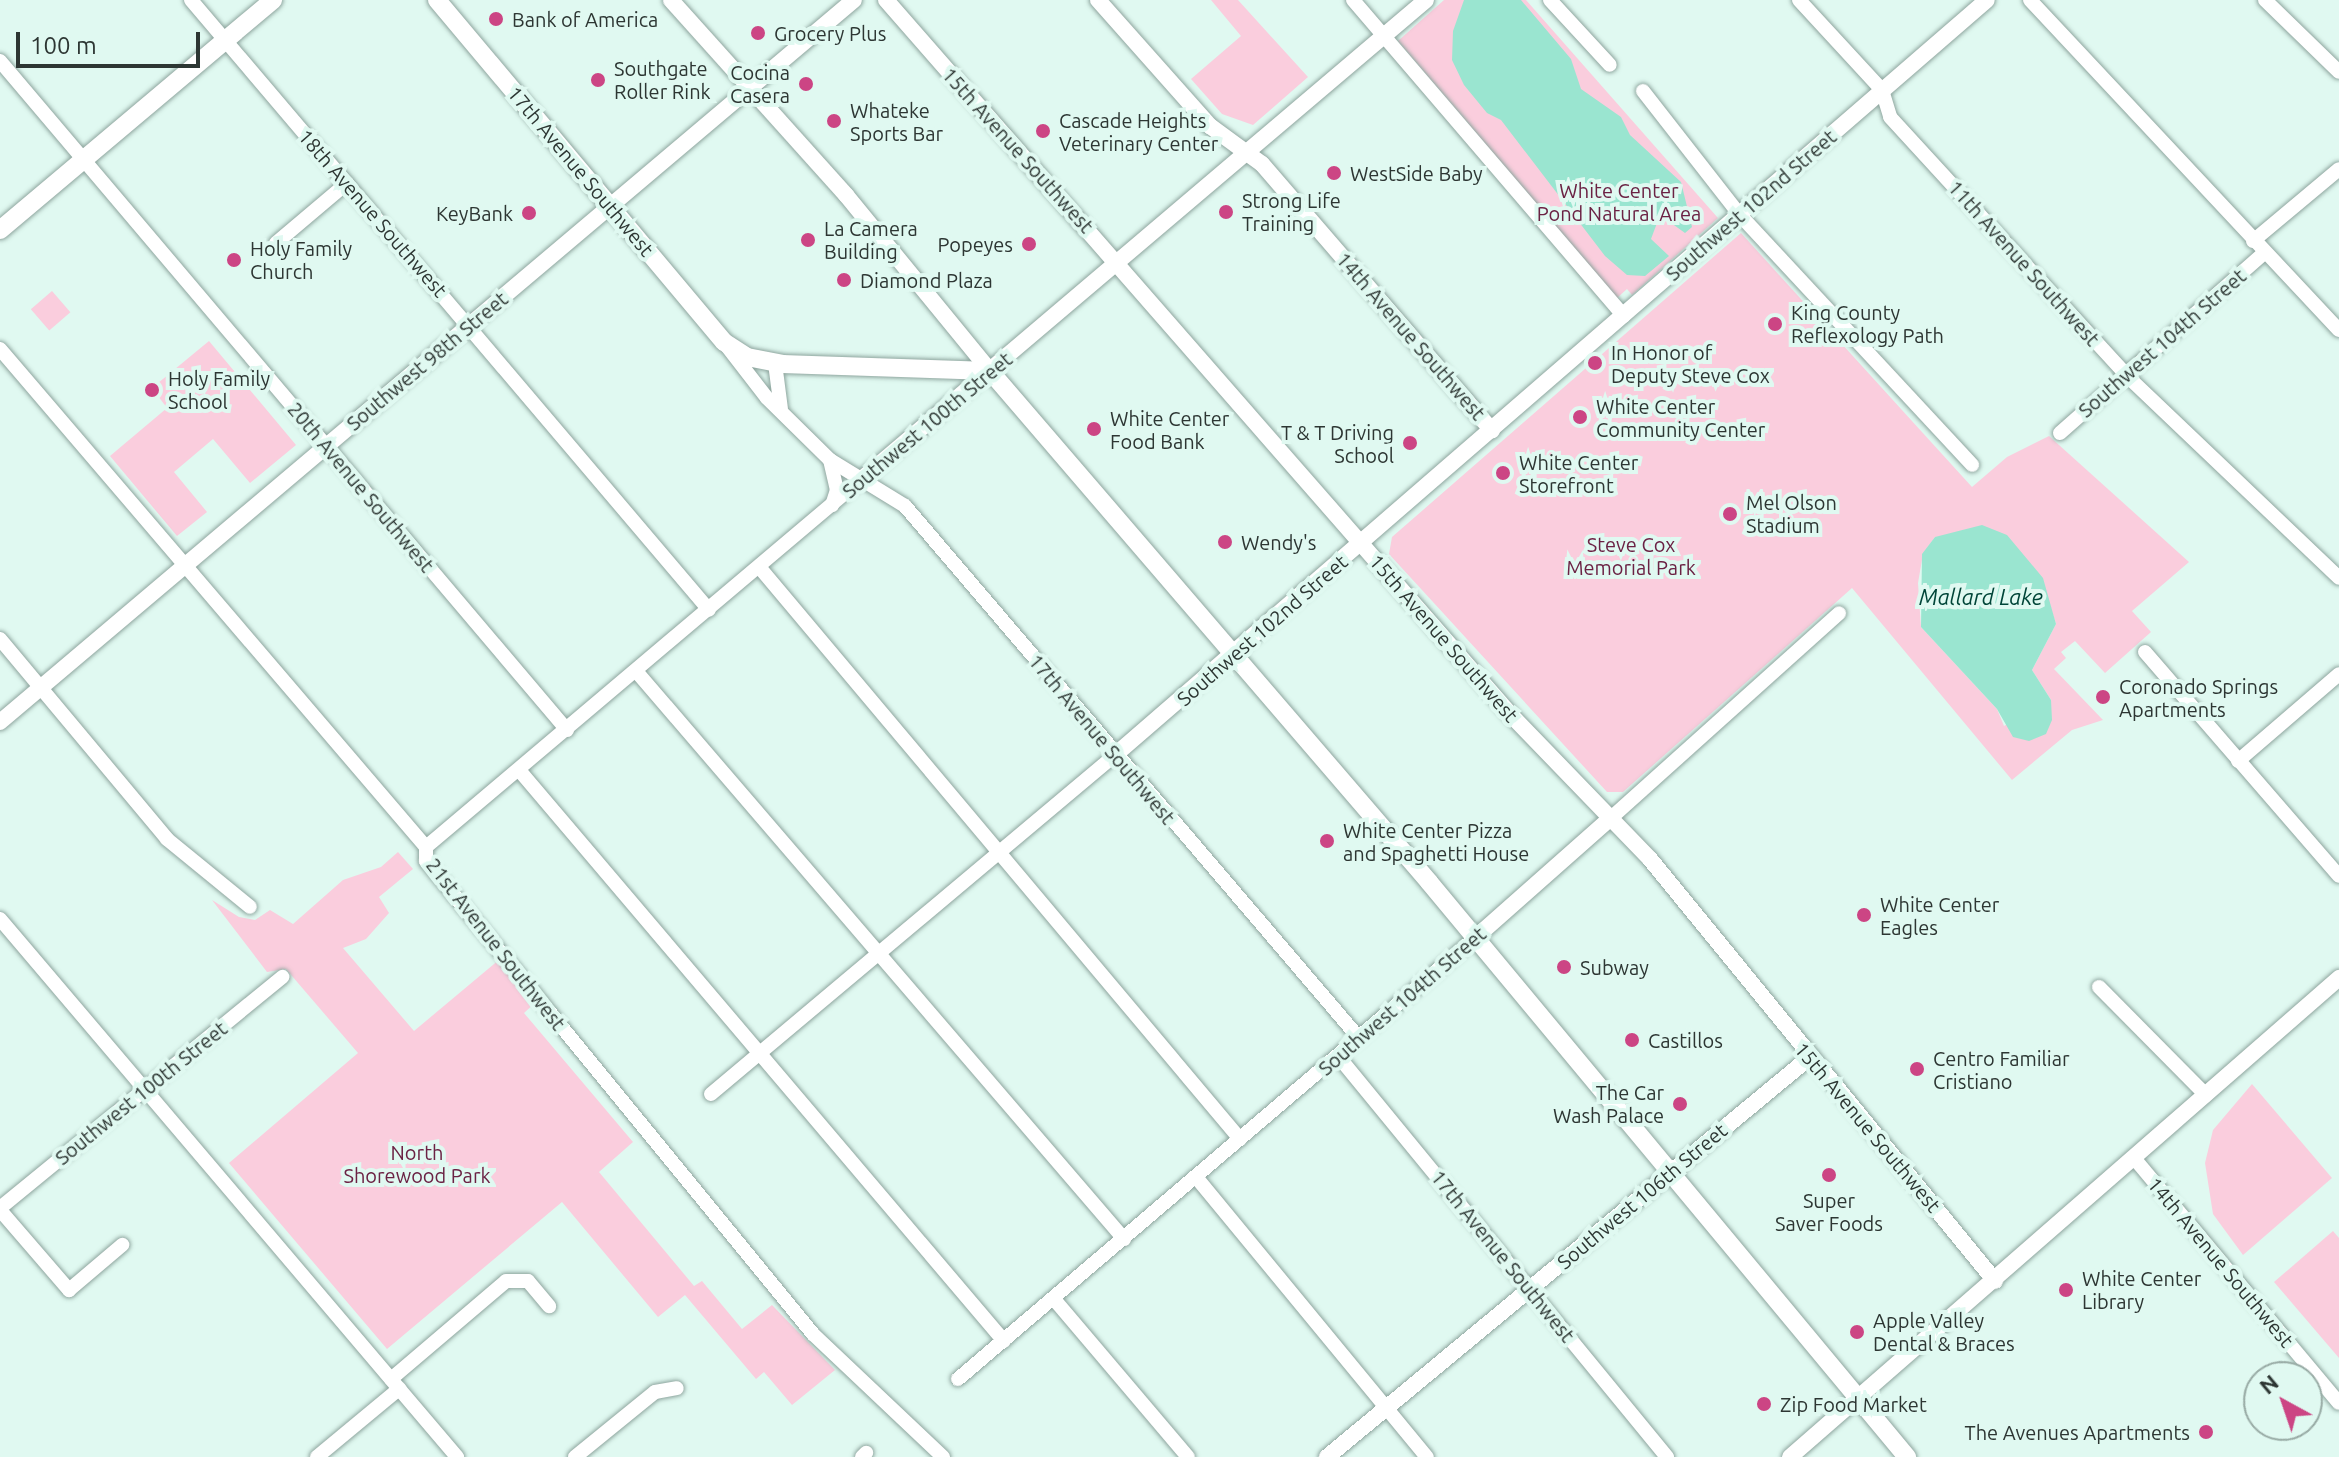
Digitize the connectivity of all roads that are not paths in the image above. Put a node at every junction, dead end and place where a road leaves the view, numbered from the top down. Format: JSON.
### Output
{"nodes":[{"id":1,"x":191,"y":0,"type":"edge"},
{"id":2,"x":273,"y":0,"type":"edge"},
{"id":3,"x":437,"y":0,"type":"edge"},
{"id":4,"x":671,"y":0,"type":"edge"},
{"id":5,"x":681,"y":0,"type":"edge"},
{"id":6,"x":854,"y":0,"type":"edge"},
{"id":7,"x":886,"y":0,"type":"edge"},
{"id":8,"x":1098,"y":0,"type":"edge"},
{"id":9,"x":1353,"y":0,"type":"edge"},
{"id":10,"x":1426,"y":0,"type":"edge"},
{"id":11,"x":1550,"y":0,"type":"edge"},
{"id":12,"x":1799,"y":0,"type":"edge"},
{"id":13,"x":1987,"y":0,"type":"edge"},
{"id":14,"x":2030,"y":0,"type":"edge"},
{"id":15,"x":2265,"y":0,"type":"edge"},
{"id":16,"x":1385,"y":37,"type":"junction"},
{"id":17,"x":226,"y":42,"type":"junction"},
{"id":18,"x":0,"y":61,"type":"edge"},
{"id":19,"x":1610,"y":65,"type":"dead end"},
{"id":20,"x":734,"y":68,"type":"junction"},
{"id":21,"x":2339,"y":72,"type":"edge"},
{"id":22,"x":751,"y":87,"type":"junction"},
{"id":23,"x":1882,"y":90,"type":"junction"},
{"id":24,"x":1643,"y":91,"type":"dead end"},
{"id":25,"x":1247,"y":155,"type":"junction"},
{"id":26,"x":84,"y":161,"type":"junction"},
{"id":27,"x":2339,"y":169,"type":"edge"},
{"id":28,"x":347,"y":183,"type":"junction"},
{"id":29,"x":611,"y":205,"type":"junction"},
{"id":30,"x":1740,"y":215,"type":"junction"},
{"id":31,"x":0,"y":230,"type":"edge"},
{"id":32,"x":2253,"y":241,"type":"junction"},
{"id":33,"x":276,"y":243,"type":"dead end"},
{"id":34,"x":2264,"y":253,"type":"junction"},
{"id":35,"x":1119,"y":264,"type":"junction"},
{"id":36,"x":1624,"y":316,"type":"junction"},
{"id":37,"x":469,"y":325,"type":"junction"},
{"id":38,"x":2339,"y":330,"type":"edge"},
{"id":39,"x":724,"y":342,"type":"junction"},
{"id":40,"x":0,"y":349,"type":"edge"},
{"id":41,"x":775,"y":363,"type":"junction"},
{"id":42,"x":990,"y":371,"type":"junction"},
{"id":43,"x":2126,"y":375,"type":"junction"},
{"id":44,"x":781,"y":409,"type":"junction"},
{"id":45,"x":1492,"y":430,"type":"junction"},
{"id":46,"x":2060,"y":433,"type":"dead end"},
{"id":47,"x":326,"y":446,"type":"junction"},
{"id":48,"x":830,"y":460,"type":"junction"},
{"id":49,"x":1972,"y":465,"type":"dead end"},
{"id":50,"x":864,"y":477,"type":"junction"},
{"id":51,"x":832,"y":505,"type":"junction"},
{"id":52,"x":1362,"y":543,"type":"junction"},
{"id":53,"x":188,"y":563,"type":"junction"},
{"id":54,"x":760,"y":568,"type":"junction"},
{"id":55,"x":2339,"y":578,"type":"edge"},
{"id":56,"x":709,"y":610,"type":"junction"},
{"id":57,"x":1839,"y":613,"type":"dead end"},
{"id":58,"x":0,"y":639,"type":"edge"},
{"id":59,"x":2145,"y":652,"type":"dead end"},
{"id":60,"x":1236,"y":654,"type":"junction"},
{"id":61,"x":636,"y":671,"type":"junction"},
{"id":62,"x":2339,"y":674,"type":"edge"},
{"id":63,"x":41,"y":687,"type":"junction"},
{"id":64,"x":0,"y":722,"type":"edge"},
{"id":65,"x":567,"y":730,"type":"junction"},
{"id":66,"x":1115,"y":755,"type":"junction"},
{"id":67,"x":2238,"y":761,"type":"junction"},
{"id":68,"x":519,"y":770,"type":"junction"},
{"id":69,"x":1612,"y":817,"type":"junction"},
{"id":70,"x":426,"y":847,"type":"junction"},
{"id":71,"x":1001,"y":852,"type":"junction"},
{"id":72,"x":2339,"y":876,"type":"edge"},
{"id":73,"x":250,"y":907,"type":"dead end"},
{"id":74,"x":0,"y":919,"type":"edge"},
{"id":75,"x":1475,"y":938,"type":"junction"},
{"id":76,"x":880,"y":952,"type":"junction"},
{"id":77,"x":282,"y":977,"type":"dead end"},
{"id":78,"x":2339,"y":978,"type":"edge"},
{"id":79,"x":2099,"y":987,"type":"dead end"},
{"id":80,"x":1359,"y":1038,"type":"junction"},
{"id":81,"x":759,"y":1052,"type":"junction"},
{"id":82,"x":1338,"y":1056,"type":"junction"},
{"id":83,"x":1810,"y":1057,"type":"junction"},
{"id":84,"x":145,"y":1090,"type":"junction"},
{"id":85,"x":711,"y":1094,"type":"dead end"},
{"id":86,"x":2206,"y":1095,"type":"junction"},
{"id":87,"x":1240,"y":1139,"type":"junction"},
{"id":88,"x":2134,"y":1158,"type":"junction"},
{"id":89,"x":1670,"y":1173,"type":"junction"},
{"id":90,"x":1196,"y":1177,"type":"junction"},
{"id":91,"x":0,"y":1209,"type":"edge"},
{"id":92,"x":1124,"y":1239,"type":"junction"},
{"id":93,"x":122,"y":1245,"type":"dead end"},
{"id":94,"x":1995,"y":1281,"type":"junction"},
{"id":95,"x":1530,"y":1289,"type":"junction"},
{"id":96,"x":1054,"y":1299,"type":"junction"},
{"id":97,"x":549,"y":1306,"type":"dead end"},
{"id":98,"x":1004,"y":1341,"type":"junction"},
{"id":99,"x":958,"y":1379,"type":"dead end"},
{"id":100,"x":395,"y":1384,"type":"junction"},
{"id":101,"x":677,"y":1388,"type":"dead end"},
{"id":102,"x":1859,"y":1399,"type":"junction"},
{"id":103,"x":2339,"y":1403,"type":"edge"},
{"id":104,"x":1387,"y":1408,"type":"junction"},
{"id":105,"x":317,"y":1457,"type":"edge"},
{"id":106,"x":457,"y":1457,"type":"edge"},
{"id":107,"x":575,"y":1457,"type":"edge"},
{"id":108,"x":943,"y":1457,"type":"edge"},
{"id":109,"x":1188,"y":1457,"type":"edge"},
{"id":110,"x":1327,"y":1457,"type":"edge"},
{"id":111,"x":1427,"y":1457,"type":"edge"},
{"id":112,"x":1667,"y":1457,"type":"edge"},
{"id":113,"x":1790,"y":1457,"type":"edge"},
{"id":114,"x":1907,"y":1457,"type":"edge"}],
"edges":[{"from":1,"to":17,"type":"street","name":"18th Avenue Southwest"},
{"from":2,"to":17,"type":"main road"},
{"from":3,"to":29,"type":"main road","name":"17th Avenue Southwest"},
{"from":4,"to":20,"type":"street"},
{"from":5,"to":20,"type":"street"},
{"from":6,"to":22,"type":"street","name":"Southwest 98th Street"},
{"from":7,"to":35,"type":"street","name":"15th Avenue Southwest"},
{"from":8,"to":25,"type":"street","name":"14th Avenue Southwest"},
{"from":9,"to":16,"type":"street"},
{"from":10,"to":16,"type":"street","name":"Southwest 100th Street"},
{"from":11,"to":19,"type":"street"},
{"from":12,"to":23,"type":"street","name":"11th Avenue Southwest"},
{"from":13,"to":23,"type":"street","name":"Southwest 102nd Street"},
{"from":14,"to":32,"type":"street"},
{"from":15,"to":21,"type":"street"},
{"from":16,"to":25,"type":"street","name":"Southwest 100th Street"},
{"from":16,"to":36,"type":"street"},
{"from":17,"to":26,"type":"main road"},
{"from":17,"to":28,"type":"street","name":"18th Avenue Southwest"},
{"from":18,"to":26,"type":"street","name":"20th Avenue Southwest"},
{"from":20,"to":22,"type":"street"},
{"from":22,"to":29,"type":"street","name":"Southwest 98th Street"},
{"from":22,"to":42,"type":"street"},
{"from":23,"to":30,"type":"street","name":"Southwest 102nd Street"},
{"from":23,"to":43,"type":"street","name":"11th Avenue Southwest"},
{"from":24,"to":30,"type":"street"},
{"from":25,"to":35,"type":"street","name":"Southwest 100th Street"},
{"from":25,"to":45,"type":"street","name":"14th Avenue Southwest"},
{"from":26,"to":31,"type":"main road"},
{"from":26,"to":47,"type":"street","name":"20th Avenue Southwest"},
{"from":27,"to":32,"type":"street","name":"Southwest 104th Street"},
{"from":28,"to":33,"type":"street"},
{"from":28,"to":37,"type":"street","name":"18th Avenue Southwest"},
{"from":29,"to":37,"type":"street","name":"Southwest 98th Street"},
{"from":29,"to":39,"type":"main road","name":"17th Avenue Southwest"},
{"from":30,"to":36,"type":"street","name":"Southwest 102nd Street"},
{"from":30,"to":49,"type":"street"},
{"from":32,"to":34,"type":"street"},
{"from":34,"to":38,"type":"street"},
{"from":34,"to":43,"type":"street","name":"Southwest 104th Street"},
{"from":35,"to":42,"type":"street","name":"Southwest 100th Street"},
{"from":35,"to":52,"type":"street","name":"15th Avenue Southwest"},
{"from":36,"to":45,"type":"street","name":"Southwest 102nd Street"},
{"from":37,"to":47,"type":"street","name":"Southwest 98th Street"},
{"from":37,"to":56,"type":"street","name":"18th Avenue Southwest"},
{"from":39,"to":41,"type":"main road","name":"17th Avenue Southwest"},
{"from":39,"to":44,"type":"street","name":"17th Avenue Southwest"},
{"from":40,"to":53,"type":"street","name":"21st Avenue Southwest"},
{"from":41,"to":42,"type":"main road"},
{"from":41,"to":44,"type":"street"},
{"from":42,"to":50,"type":"street","name":"Southwest 100th Street"},
{"from":42,"to":60,"type":"main road"},
{"from":43,"to":46,"type":"street","name":"Southwest 104th Street"},
{"from":43,"to":55,"type":"street","name":"11th Avenue Southwest"},
{"from":44,"to":48,"type":"street","name":"17th Avenue Southwest"},
{"from":45,"to":52,"type":"street","name":"Southwest 102nd Street"},
{"from":47,"to":53,"type":"street","name":"Southwest 98th Street"},
{"from":47,"to":65,"type":"street","name":"20th Avenue Southwest"},
{"from":48,"to":50,"type":"street","name":"17th Avenue Southwest"},
{"from":48,"to":51,"type":"street"},
{"from":50,"to":51,"type":"street","name":"Southwest 100th Street"},
{"from":50,"to":66,"type":"street","name":"17th Avenue Southwest"},
{"from":51,"to":54,"type":"street","name":"Southwest 100th Street"},
{"from":52,"to":60,"type":"street","name":"Southwest 102nd Street"},
{"from":52,"to":69,"type":"street","name":"15th Avenue Southwest"},
{"from":53,"to":63,"type":"street","name":"Southwest 98th Street"},
{"from":53,"to":70,"type":"street","name":"21st Avenue Southwest"},
{"from":54,"to":56,"type":"street","name":"Southwest 100th Street"},
{"from":54,"to":71,"type":"street"},
{"from":56,"to":61,"type":"street","name":"Southwest 100th Street"},
{"from":57,"to":69,"type":"street","name":"Southwest 104th Street"},
{"from":58,"to":63,"type":"street"},
{"from":59,"to":67,"type":"street"},
{"from":60,"to":66,"type":"street","name":"Southwest 102nd Street"},
{"from":60,"to":75,"type":"main road"},
{"from":61,"to":65,"type":"street","name":"Southwest 100th Street"},
{"from":61,"to":76,"type":"street"},
{"from":62,"to":67,"type":"street"},
{"from":63,"to":64,"type":"street","name":"Southwest 98th Street"},
{"from":63,"to":73,"type":"street"},
{"from":65,"to":68,"type":"street","name":"Southwest 100th Street"},
{"from":66,"to":71,"type":"street","name":"Southwest 102nd Street"},
{"from":66,"to":80,"type":"street","name":"17th Avenue Southwest"},
{"from":67,"to":72,"type":"street"},
{"from":68,"to":70,"type":"street","name":"Southwest 100th Street"},
{"from":68,"to":81,"type":"street"},
{"from":69,"to":75,"type":"street","name":"Southwest 104th Street"},
{"from":69,"to":83,"type":"street","name":"15th Avenue Southwest"},
{"from":70,"to":108,"type":"street","name":"21st Avenue Southwest"},
{"from":71,"to":76,"type":"street","name":"Southwest 102nd Street"},
{"from":71,"to":87,"type":"street"},
{"from":74,"to":84,"type":"street"},
{"from":75,"to":80,"type":"street","name":"Southwest 104th Street"},
{"from":75,"to":89,"type":"main road"},
{"from":76,"to":81,"type":"street","name":"Southwest 102nd Street"},
{"from":76,"to":92,"type":"street"},
{"from":77,"to":84,"type":"street","name":"Southwest 100th Street"},
{"from":78,"to":86,"type":"street"},
{"from":79,"to":86,"type":"street"},
{"from":80,"to":82,"type":"street","name":"Southwest 104th Street"},
{"from":81,"to":85,"type":"street","name":"Southwest 102nd Street"},
{"from":81,"to":98,"type":"street"},
{"from":82,"to":87,"type":"street","name":"Southwest 104th Street"},
{"from":82,"to":95,"type":"street","name":"17th Avenue Southwest"},
{"from":83,"to":89,"type":"street","name":"Southwest 106th Street"},
{"from":83,"to":94,"type":"street","name":"15th Avenue Southwest"},
{"from":84,"to":91,"type":"street","name":"Southwest 100th Street"},
{"from":84,"to":100,"type":"street"},
{"from":86,"to":88,"type":"street"},
{"from":87,"to":90,"type":"street","name":"Southwest 104th Street"},
{"from":88,"to":94,"type":"street"},
{"from":88,"to":103,"type":"street","name":"14th Avenue Southwest"},
{"from":89,"to":95,"type":"street","name":"Southwest 106th Street"},
{"from":89,"to":102,"type":"main road"},
{"from":90,"to":92,"type":"street","name":"Southwest 104th Street"},
{"from":90,"to":104,"type":"street"},
{"from":91,"to":93,"type":"street"},
{"from":92,"to":96,"type":"street","name":"Southwest 104th Street"},
{"from":94,"to":102,"type":"street"},
{"from":95,"to":104,"type":"street","name":"Southwest 106th Street"},
{"from":95,"to":112,"type":"street","name":"17th Avenue Southwest"},
{"from":96,"to":98,"type":"street","name":"Southwest 104th Street"},
{"from":96,"to":109,"type":"street"},
{"from":97,"to":100,"type":"street"},
{"from":98,"to":99,"type":"street","name":"Southwest 104th Street"},
{"from":100,"to":105,"type":"street"},
{"from":100,"to":106,"type":"street"},
{"from":101,"to":107,"type":"street"},
{"from":102,"to":113,"type":"street"},
{"from":102,"to":114,"type":"main road"},
{"from":104,"to":110,"type":"street","name":"Southwest 106th Street"},
{"from":104,"to":111,"type":"street"}]}
